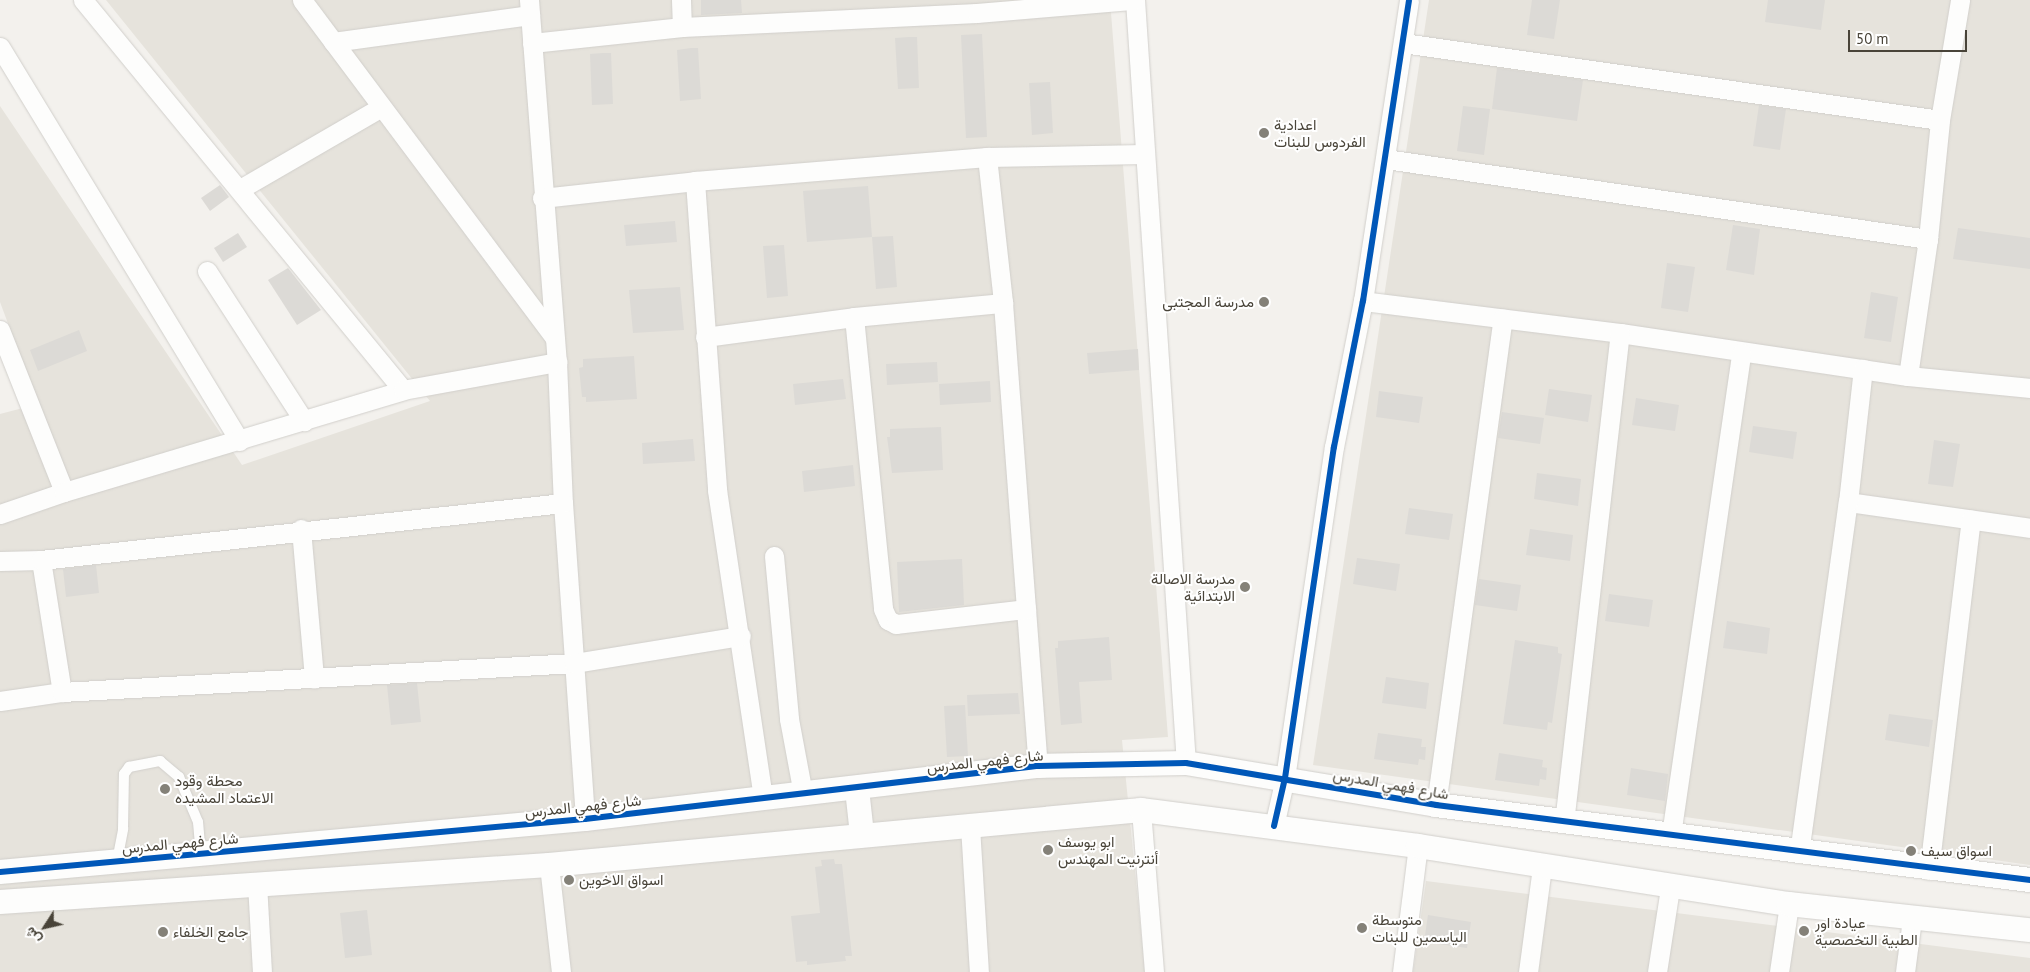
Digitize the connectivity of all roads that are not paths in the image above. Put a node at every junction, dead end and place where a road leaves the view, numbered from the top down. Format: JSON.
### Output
{"nodes":[{"id":1,"x":83,"y":0,"type":"edge"},
{"id":2,"x":302,"y":0,"type":"edge"},
{"id":3,"x":680,"y":0,"type":"edge"},
{"id":4,"x":1134,"y":0,"type":"edge"},
{"id":5,"x":1409,"y":0,"type":"edge"},
{"id":6,"x":1960,"y":0,"type":"edge"},
{"id":7,"x":976,"y":6,"type":"edge"},
{"id":8,"x":530,"y":7,"type":"edge"},
{"id":9,"x":682,"y":27,"type":"junction"},
{"id":10,"x":333,"y":42,"type":"junction"},
{"id":11,"x":532,"y":43,"type":"junction"},
{"id":12,"x":1403,"y":43,"type":"junction"},
{"id":13,"x":0,"y":47,"type":"edge"},
{"id":14,"x":380,"y":108,"type":"junction"},
{"id":15,"x":1940,"y":120,"type":"junction"},
{"id":16,"x":1144,"y":154,"type":"junction"},
{"id":17,"x":987,"y":157,"type":"junction"},
{"id":18,"x":1386,"y":160,"type":"junction"},
{"id":19,"x":695,"y":181,"type":"junction"},
{"id":20,"x":240,"y":189,"type":"junction"},
{"id":21,"x":542,"y":198,"type":"junction"},
{"id":22,"x":1928,"y":239,"type":"junction"},
{"id":23,"x":207,"y":271,"type":"dead end"},
{"id":24,"x":1363,"y":301,"type":"junction"},
{"id":25,"x":1003,"y":303,"type":"junction"},
{"id":26,"x":854,"y":317,"type":"junction"},
{"id":27,"x":1503,"y":319,"type":"junction"},
{"id":28,"x":0,"y":330,"type":"edge"},
{"id":29,"x":1620,"y":333,"type":"junction"},
{"id":30,"x":705,"y":336,"type":"junction"},
{"id":31,"x":554,"y":337,"type":"junction"},
{"id":32,"x":1741,"y":353,"type":"junction"},
{"id":33,"x":557,"y":362,"type":"junction"},
{"id":34,"x":1863,"y":370,"type":"junction"},
{"id":35,"x":1908,"y":376,"type":"junction"},
{"id":36,"x":2030,"y":388,"type":"edge"},
{"id":37,"x":403,"y":390,"type":"junction"},
{"id":38,"x":304,"y":421,"type":"junction"},
{"id":39,"x":240,"y":441,"type":"junction"},
{"id":40,"x":64,"y":492,"type":"junction"},
{"id":41,"x":1848,"y":502,"type":"junction"},
{"id":42,"x":563,"y":503,"type":"junction"},
{"id":43,"x":0,"y":514,"type":"edge"},
{"id":44,"x":1971,"y":520,"type":"junction"},
{"id":45,"x":2030,"y":528,"type":"edge"},
{"id":46,"x":301,"y":529,"type":"junction"},
{"id":47,"x":774,"y":556,"type":"dead end"},
{"id":48,"x":41,"y":560,"type":"junction"},
{"id":49,"x":0,"y":561,"type":"edge"},
{"id":50,"x":1026,"y":609,"type":"junction"},
{"id":51,"x":741,"y":636,"type":"junction"},
{"id":52,"x":574,"y":664,"type":"junction"},
{"id":53,"x":314,"y":678,"type":"junction"},
{"id":54,"x":62,"y":692,"type":"junction"},
{"id":55,"x":0,"y":701,"type":"edge"},
{"id":56,"x":1186,"y":763,"type":"junction"},
{"id":57,"x":1038,"y":766,"type":"junction"},
{"id":58,"x":1286,"y":778,"type":"junction"},
{"id":59,"x":857,"y":789,"type":"junction"},
{"id":60,"x":803,"y":794,"type":"junction"},
{"id":61,"x":763,"y":796,"type":"junction"},
{"id":62,"x":1436,"y":805,"type":"junction"},
{"id":63,"x":1140,"y":810,"type":"junction"},
{"id":64,"x":586,"y":819,"type":"junction"},
{"id":65,"x":1564,"y":823,"type":"junction"},
{"id":66,"x":970,"y":826,"type":"junction"},
{"id":67,"x":1274,"y":826,"type":"junction"},
{"id":68,"x":862,"y":834,"type":"junction"},
{"id":69,"x":1671,"y":835,"type":"junction"},
{"id":70,"x":1418,"y":846,"type":"junction"},
{"id":71,"x":1799,"y":853,"type":"junction"},
{"id":72,"x":201,"y":854,"type":"junction"},
{"id":73,"x":117,"y":861,"type":"junction"},
{"id":74,"x":548,"y":865,"type":"junction"},
{"id":75,"x":1542,"y":867,"type":"junction"},
{"id":76,"x":1,"y":868,"type":"edge"},
{"id":77,"x":1929,"y":870,"type":"junction"},
{"id":78,"x":2030,"y":880,"type":"edge"},
{"id":79,"x":257,"y":883,"type":"junction"},
{"id":80,"x":1670,"y":888,"type":"junction"},
{"id":81,"x":0,"y":902,"type":"edge"},
{"id":82,"x":1789,"y":904,"type":"junction"},
{"id":83,"x":1912,"y":919,"type":"junction"},
{"id":84,"x":2030,"y":930,"type":"edge"},
{"id":85,"x":262,"y":972,"type":"edge"},
{"id":86,"x":562,"y":972,"type":"edge"},
{"id":87,"x":976,"y":972,"type":"edge"},
{"id":88,"x":1154,"y":972,"type":"edge"},
{"id":89,"x":1402,"y":972,"type":"edge"},
{"id":90,"x":1528,"y":972,"type":"edge"},
{"id":91,"x":1657,"y":972,"type":"edge"},
{"id":92,"x":1779,"y":972,"type":"edge"},
{"id":93,"x":1905,"y":972,"type":"edge"}],
"edges":[{"from":1,"to":20,"type":"street"},
{"from":2,"to":10,"type":"street"},
{"from":3,"to":9,"type":"street"},
{"from":4,"to":7,"type":"street"},
{"from":4,"to":16,"type":"street"},
{"from":5,"to":12,"type":"street"},
{"from":6,"to":15,"type":"street"},
{"from":7,"to":9,"type":"street"},
{"from":8,"to":10,"type":"street"},
{"from":8,"to":11,"type":"street"},
{"from":9,"to":11,"type":"street"},
{"from":10,"to":14,"type":"street"},
{"from":11,"to":21,"type":"street"},
{"from":12,"to":15,"type":"street"},
{"from":12,"to":18,"type":"street"},
{"from":13,"to":39,"type":"street"},
{"from":14,"to":20,"type":"street"},
{"from":14,"to":31,"type":"street"},
{"from":15,"to":22,"type":"street"},
{"from":16,"to":17,"type":"street"},
{"from":16,"to":56,"type":"street"},
{"from":17,"to":19,"type":"street"},
{"from":17,"to":25,"type":"street"},
{"from":18,"to":22,"type":"street"},
{"from":18,"to":24,"type":"street"},
{"from":19,"to":21,"type":"street"},
{"from":19,"to":30,"type":"street"},
{"from":20,"to":37,"type":"street"},
{"from":21,"to":31,"type":"street"},
{"from":22,"to":35,"type":"street"},
{"from":23,"to":38,"type":"street"},
{"from":24,"to":27,"type":"street"},
{"from":24,"to":58,"type":"street"},
{"from":25,"to":26,"type":"street"},
{"from":25,"to":50,"type":"street"},
{"from":26,"to":30,"type":"street"},
{"from":26,"to":50,"type":"street"},
{"from":27,"to":29,"type":"street"},
{"from":27,"to":62,"type":"street"},
{"from":28,"to":40,"type":"street"},
{"from":29,"to":32,"type":"street"},
{"from":29,"to":65,"type":"street"},
{"from":30,"to":51,"type":"street"},
{"from":31,"to":33,"type":"street"},
{"from":32,"to":34,"type":"street"},
{"from":32,"to":69,"type":"street"},
{"from":33,"to":37,"type":"street"},
{"from":33,"to":42,"type":"street"},
{"from":34,"to":35,"type":"street"},
{"from":34,"to":41,"type":"street"},
{"from":35,"to":36,"type":"street"},
{"from":37,"to":38,"type":"street"},
{"from":38,"to":39,"type":"street"},
{"from":39,"to":40,"type":"street"},
{"from":40,"to":43,"type":"street"},
{"from":41,"to":44,"type":"street"},
{"from":41,"to":71,"type":"street"},
{"from":42,"to":46,"type":"street"},
{"from":42,"to":52,"type":"street"},
{"from":44,"to":45,"type":"street"},
{"from":44,"to":77,"type":"street"},
{"from":46,"to":48,"type":"street"},
{"from":46,"to":53,"type":"street"},
{"from":47,"to":60,"type":"street"},
{"from":48,"to":49,"type":"street"},
{"from":48,"to":54,"type":"street"},
{"from":50,"to":57,"type":"street"},
{"from":51,"to":52,"type":"street"},
{"from":51,"to":61,"type":"street"},
{"from":52,"to":53,"type":"street"},
{"from":52,"to":64,"type":"street"},
{"from":53,"to":54,"type":"street"},
{"from":54,"to":55,"type":"street"},
{"from":56,"to":57,"type":"street","name":"شارع فهمي المدرس"},
{"from":56,"to":58,"type":"street","name":"شارع فهمي المدرس"},
{"from":57,"to":59,"type":"street","name":"شارع فهمي المدرس"},
{"from":58,"to":62,"type":"street","name":"شارع فهمي المدرس"},
{"from":58,"to":67,"type":"street"},
{"from":59,"to":60,"type":"street","name":"شارع فهمي المدرس"},
{"from":59,"to":68,"type":"street"},
{"from":60,"to":61,"type":"street","name":"شارع فهمي المدرس"},
{"from":61,"to":64,"type":"street","name":"شارع فهمي المدرس"},
{"from":62,"to":65,"type":"street","name":"شارع فهمي المدرس"},
{"from":63,"to":66,"type":"street"},
{"from":63,"to":67,"type":"street"},
{"from":63,"to":88,"type":"street"},
{"from":64,"to":72,"type":"street","name":"شارع فهمي المدرس"},
{"from":65,"to":69,"type":"street","name":"شارع فهمي المدرس"},
{"from":66,"to":68,"type":"street"},
{"from":66,"to":87,"type":"street"},
{"from":67,"to":70,"type":"street"},
{"from":68,"to":74,"type":"street"},
{"from":69,"to":71,"type":"street","name":"شارع فهمي المدرس"},
{"from":70,"to":75,"type":"street"},
{"from":70,"to":89,"type":"street"},
{"from":71,"to":77,"type":"street","name":"شارع فهمي المدرس"},
{"from":72,"to":73,"type":"street","name":"شارع فهمي المدرس"},
{"from":72,"to":73,"type":"lane"},
{"from":73,"to":76,"type":"street","name":"شارع فهمي المدرس"},
{"from":74,"to":79,"type":"street"},
{"from":74,"to":86,"type":"street"},
{"from":75,"to":80,"type":"street"},
{"from":75,"to":90,"type":"street"},
{"from":77,"to":78,"type":"street","name":"شارع فهمي المدرس"},
{"from":79,"to":81,"type":"street"},
{"from":79,"to":85,"type":"street"},
{"from":80,"to":82,"type":"street"},
{"from":80,"to":91,"type":"street"},
{"from":82,"to":83,"type":"street"},
{"from":82,"to":92,"type":"street"},
{"from":83,"to":84,"type":"street"},
{"from":83,"to":93,"type":"street"}]}
